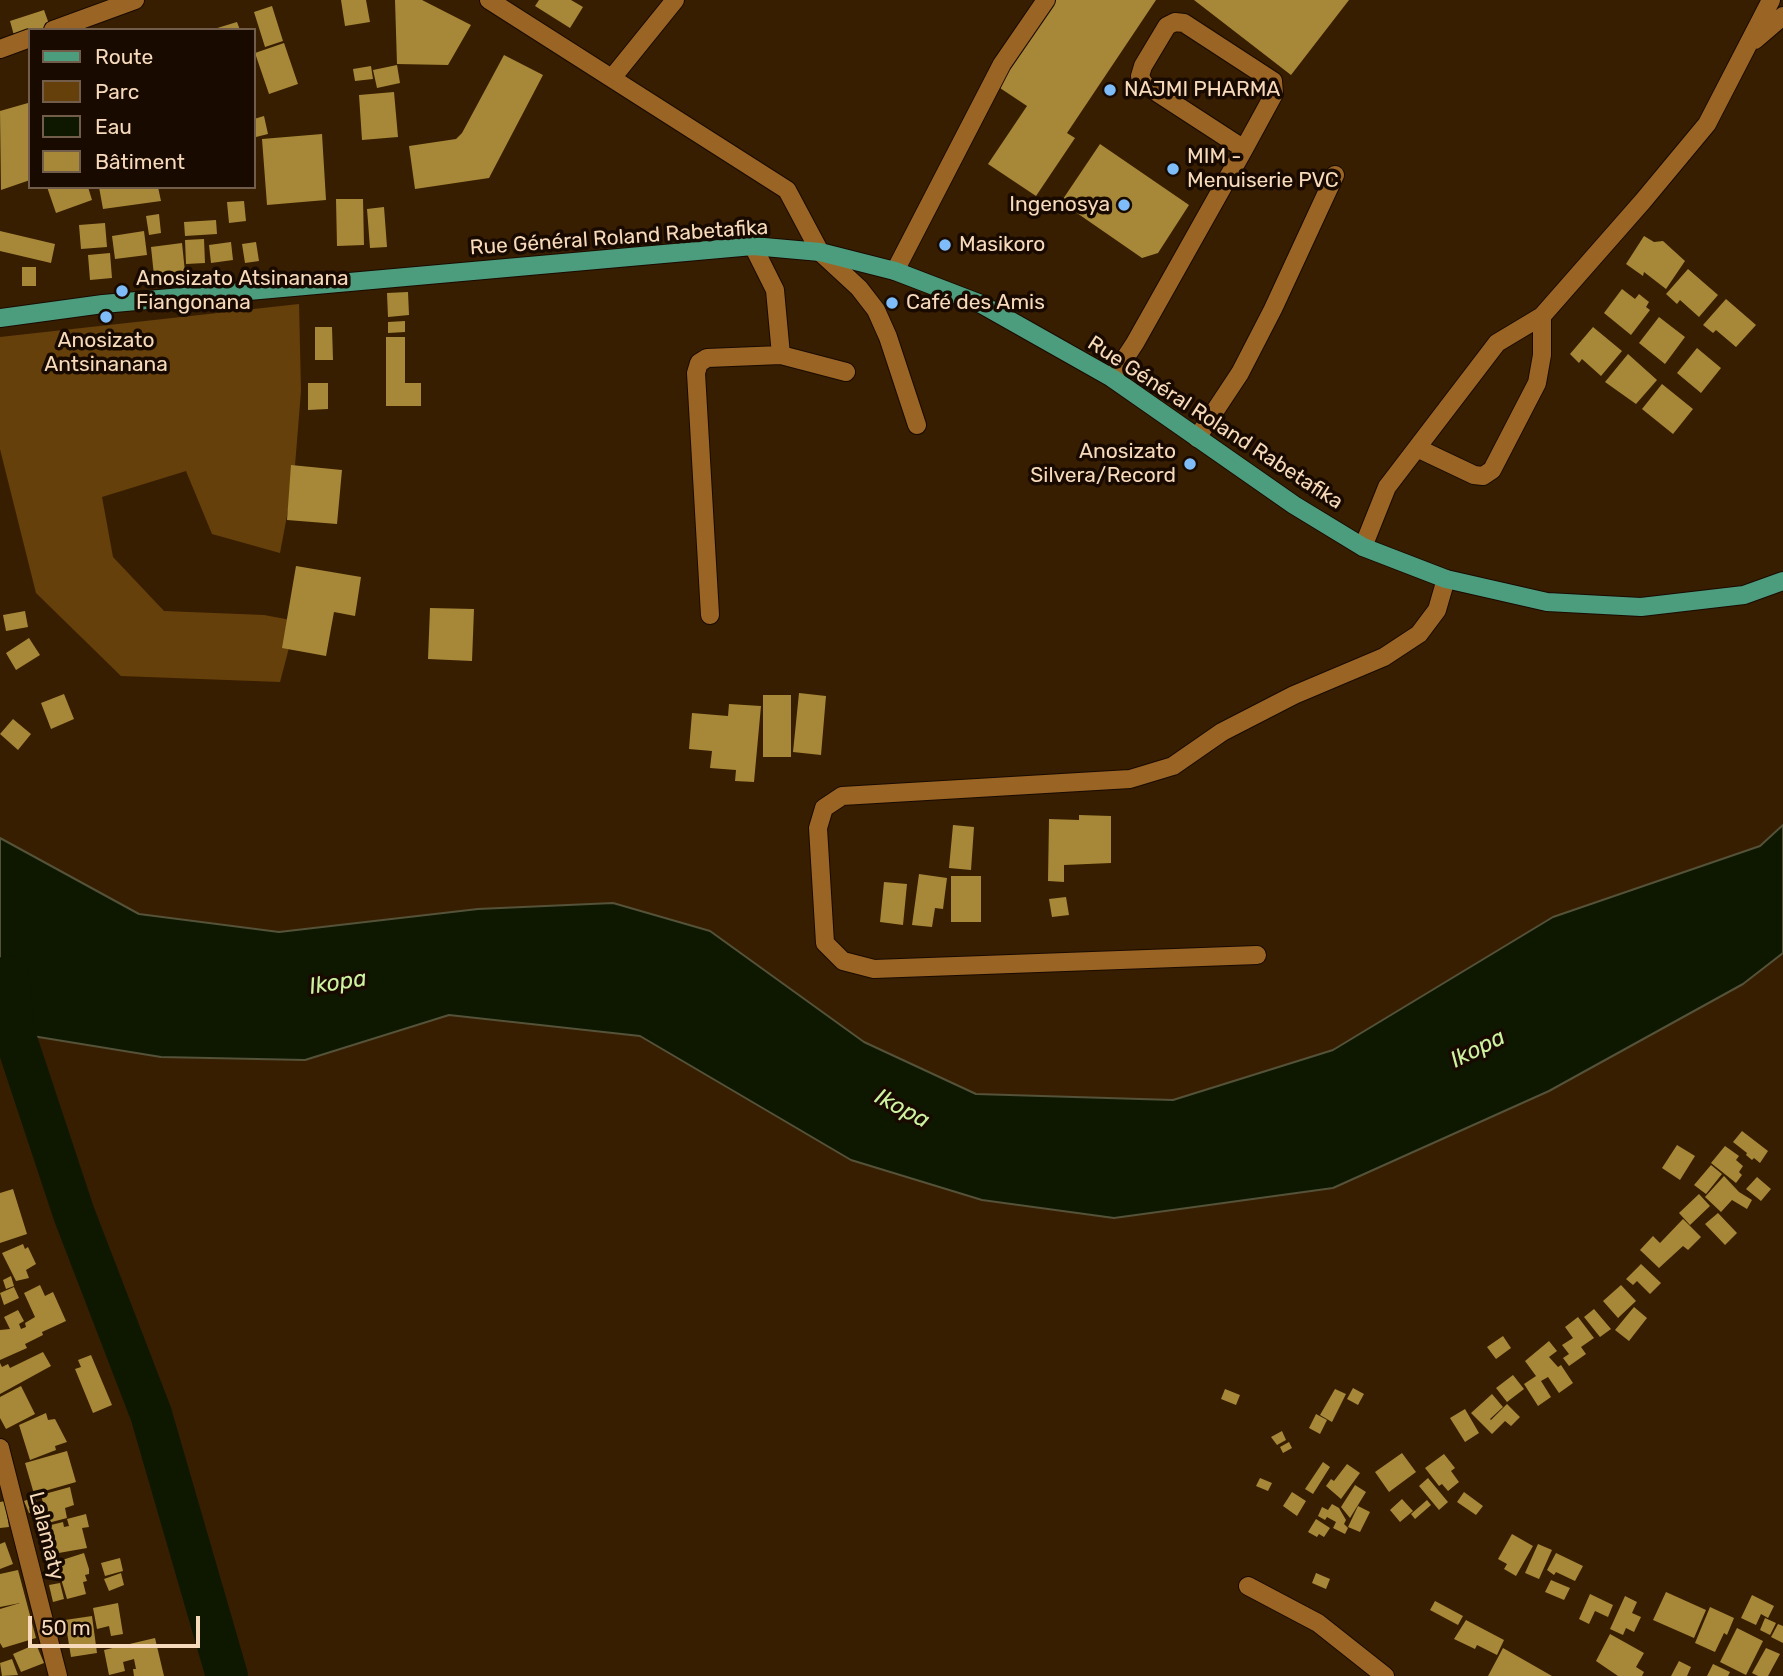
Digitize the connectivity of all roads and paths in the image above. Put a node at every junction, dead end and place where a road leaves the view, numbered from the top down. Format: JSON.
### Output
{"nodes":[{"id":1,"x":134,"y":0,"type":"edge"},
{"id":2,"x":489,"y":0,"type":"edge"},
{"id":3,"x":675,"y":0,"type":"edge"},
{"id":4,"x":1046,"y":0,"type":"edge"},
{"id":5,"x":1771,"y":0,"type":"edge"},
{"id":6,"x":1783,"y":16,"type":"edge"},
{"id":7,"x":58,"y":28,"type":"edge"},
{"id":8,"x":28,"y":39,"type":"edge"},
{"id":9,"x":1747,"y":46,"type":"junction"},
{"id":10,"x":0,"y":49,"type":"edge"},
{"id":11,"x":612,"y":78,"type":"junction"},
{"id":12,"x":1244,"y":149,"type":"junction"},
{"id":13,"x":1335,"y":175,"type":"dead end"},
{"id":14,"x":753,"y":246,"type":"junction"},
{"id":15,"x":820,"y":253,"type":"junction"},
{"id":16,"x":895,"y":271,"type":"junction"},
{"id":17,"x":1542,"y":316,"type":"junction"},
{"id":18,"x":0,"y":318,"type":"edge"},
{"id":19,"x":781,"y":355,"type":"junction"},
{"id":20,"x":846,"y":372,"type":"dead end"},
{"id":21,"x":1112,"y":378,"type":"junction"},
{"id":22,"x":917,"y":425,"type":"dead end"},
{"id":23,"x":1197,"y":438,"type":"junction"},
{"id":24,"x":1417,"y":448,"type":"junction"},
{"id":25,"x":1363,"y":547,"type":"junction"},
{"id":26,"x":1446,"y":579,"type":"junction"},
{"id":27,"x":1783,"y":581,"type":"edge"},
{"id":28,"x":710,"y":615,"type":"dead end"},
{"id":29,"x":1257,"y":955,"type":"dead end"},
{"id":30,"x":0,"y":1448,"type":"edge"},
{"id":31,"x":1248,"y":1586,"type":"dead end"},
{"id":32,"x":58,"y":1676,"type":"edge"},
{"id":33,"x":1385,"y":1676,"type":"edge"}],
"edges":[{"from":1,"to":7,"type":"street"},
{"from":2,"to":11,"type":"street"},
{"from":3,"to":11,"type":"street"},
{"from":4,"to":16,"type":"street"},
{"from":5,"to":9,"type":"street"},
{"from":6,"to":9,"type":"street"},
{"from":8,"to":10,"type":"street"},
{"from":9,"to":17,"type":"street"},
{"from":11,"to":15,"type":"street"},
{"from":12,"to":12,"type":"street"},
{"from":12,"to":21,"type":"street"},
{"from":13,"to":23,"type":"street"},
{"from":14,"to":15,"type":"main road","name":"Rue Général Roland Rabetafika"},
{"from":14,"to":18,"type":"main road","name":"Rue Général Roland Rabetafika"},
{"from":14,"to":19,"type":"street"},
{"from":15,"to":16,"type":"main road","name":"Rue Général Roland Rabetafika"},
{"from":15,"to":22,"type":"street"},
{"from":16,"to":21,"type":"main road","name":"Rue Général Roland Rabetafika"},
{"from":17,"to":24,"type":"street"},
{"from":17,"to":24,"type":"street"},
{"from":19,"to":20,"type":"street"},
{"from":19,"to":28,"type":"street"},
{"from":21,"to":23,"type":"main road","name":"Rue Général Roland Rabetafika"},
{"from":23,"to":25,"type":"main road","name":"Rue Général Roland Rabetafika"},
{"from":24,"to":25,"type":"street"},
{"from":25,"to":26,"type":"main road","name":"Rue Général Roland Rabetafika"},
{"from":26,"to":27,"type":"main road","name":"Rue Général Roland Rabetafika"},
{"from":26,"to":29,"type":"street"},
{"from":30,"to":32,"type":"street","name":"Lalamaty"},
{"from":31,"to":33,"type":"street"}]}
